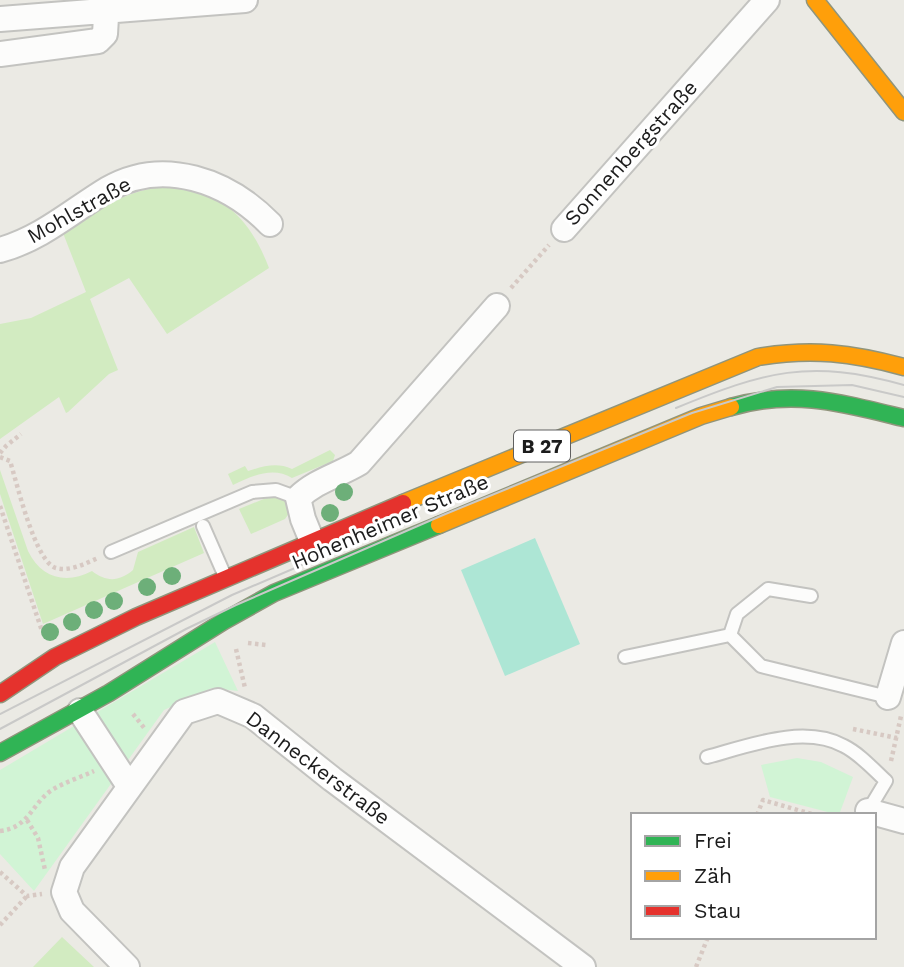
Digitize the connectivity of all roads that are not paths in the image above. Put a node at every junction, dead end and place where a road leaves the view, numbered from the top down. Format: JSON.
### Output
{"nodes":[{"id":1,"x":245,"y":0,"type":"edge"},
{"id":2,"x":767,"y":0,"type":"edge"},
{"id":3,"x":815,"y":0,"type":"edge"},
{"id":4,"x":106,"y":6,"type":"edge"},
{"id":5,"x":0,"y":19,"type":"edge"},
{"id":6,"x":0,"y":54,"type":"edge"},
{"id":7,"x":904,"y":112,"type":"edge"},
{"id":8,"x":270,"y":224,"type":"dead end"},
{"id":9,"x":564,"y":229,"type":"road end"},
{"id":10,"x":0,"y":250,"type":"edge"},
{"id":11,"x":502,"y":299,"type":"road end"},
{"id":12,"x":904,"y":367,"type":"edge"},
{"id":13,"x":904,"y":418,"type":"edge"},
{"id":14,"x":298,"y":498,"type":"junction"},
{"id":15,"x":203,"y":526,"type":"dead end"},
{"id":16,"x":312,"y":541,"type":"junction"},
{"id":17,"x":111,"y":552,"type":"road end"},
{"id":18,"x":229,"y":587,"type":"junction"},
{"id":19,"x":811,"y":596,"type":"dead end"},
{"id":20,"x":238,"y":611,"type":"junction"},
{"id":21,"x":730,"y":635,"type":"junction"},
{"id":22,"x":904,"y":643,"type":"edge"},
{"id":23,"x":625,"y":657,"type":"dead end"},
{"id":24,"x":0,"y":694,"type":"edge"},
{"id":25,"x":888,"y":697,"type":"joint"},
{"id":26,"x":80,"y":710,"type":"junction"},
{"id":27,"x":0,"y":753,"type":"edge"},
{"id":28,"x":707,"y":757,"type":"dead end"},
{"id":29,"x":126,"y":782,"type":"junction"},
{"id":30,"x":868,"y":811,"type":"joint"},
{"id":31,"x":875,"y":813,"type":"edge"},
{"id":32,"x":876,"y":813,"type":"edge"},
{"id":33,"x":904,"y":821,"type":"edge"},
{"id":34,"x":127,"y":967,"type":"edge"},
{"id":35,"x":583,"y":967,"type":"edge"}],
"edges":[{"from":1,"to":4,"type":"street"},
{"from":2,"to":9,"type":"street","name":"Sonnenbergstraße"},
{"from":3,"to":7,"type":"main road"},
{"from":4,"to":5,"type":"street"},
{"from":4,"to":6,"type":"street"},
{"from":8,"to":10,"type":"street","name":"Mohlstraße"},
{"from":11,"to":14,"type":"street"},
{"from":12,"to":16,"type":"main road","name":"Hohenheimer Straße","number":"B 27"},
{"from":13,"to":20,"type":"main road","name":"Hohenheimer Straße","number":"B 27"},
{"from":14,"to":16,"type":"street"},
{"from":14,"to":17,"type":"lane"},
{"from":15,"to":18,"type":"lane"},
{"from":16,"to":18,"type":"main road","name":"Hohenheimer Straße","number":"B 27"},
{"from":18,"to":20,"type":"lane"},
{"from":18,"to":24,"type":"main road","name":"Hohenheimer Straße","number":"B 27"},
{"from":19,"to":21,"type":"lane"},
{"from":20,"to":26,"type":"main road","name":"Hohenheimer Straße","number":"B 27"},
{"from":21,"to":23,"type":"lane"},
{"from":21,"to":25,"type":"lane"},
{"from":22,"to":25,"type":"street"},
{"from":26,"to":27,"type":"main road","name":"Hohenheimer Straße","number":"B 27"},
{"from":26,"to":29,"type":"street"},
{"from":28,"to":30,"type":"lane"},
{"from":29,"to":34,"type":"street","name":"Danneckerstraße"},
{"from":29,"to":35,"type":"street","name":"Danneckerstraße"},
{"from":30,"to":31,"type":"street"},
{"from":32,"to":33,"type":"street"}]}
